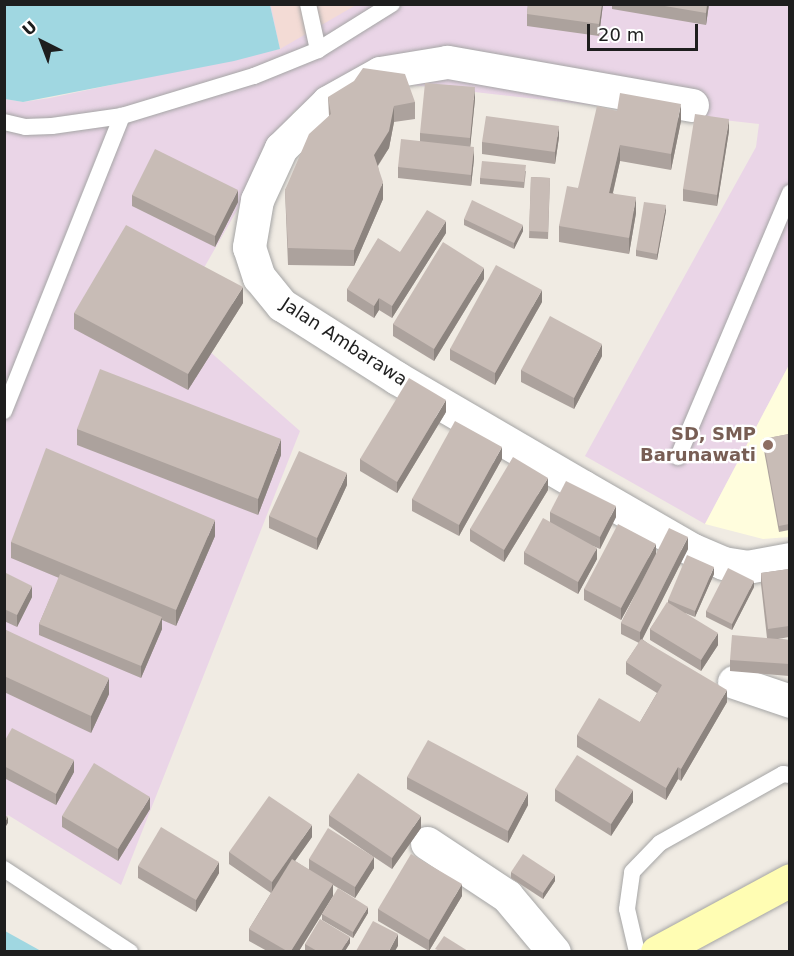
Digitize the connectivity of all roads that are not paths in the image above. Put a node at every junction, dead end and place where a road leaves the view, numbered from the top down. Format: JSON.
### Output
{"nodes":[{"id":1,"x":308,"y":4,"type":"edge"},
{"id":2,"x":392,"y":4,"type":"edge"},
{"id":3,"x":318,"y":50,"type":"junction"},
{"id":4,"x":692,"y":105,"type":"dead end"},
{"id":5,"x":122,"y":116,"type":"junction"},
{"id":6,"x":4,"y":122,"type":"edge"},
{"id":7,"x":789,"y":194,"type":"edge"},
{"id":8,"x":4,"y":411,"type":"edge"},
{"id":9,"x":678,"y":457,"type":"dead end"},
{"id":10,"x":789,"y":559,"type":"edge"},
{"id":11,"x":734,"y":682,"type":"dead end"},
{"id":12,"x":789,"y":700,"type":"edge"},
{"id":13,"x":789,"y":775,"type":"edge"},
{"id":14,"x":428,"y":843,"type":"dead end"},
{"id":15,"x":4,"y":870,"type":"edge"},
{"id":16,"x":789,"y":880,"type":"edge"},
{"id":17,"x":130,"y":951,"type":"edge"},
{"id":18,"x":554,"y":951,"type":"edge"},
{"id":19,"x":637,"y":951,"type":"edge"},
{"id":20,"x":657,"y":951,"type":"edge"}],
"edges":[{"from":1,"to":3,"type":"lane"},
{"from":2,"to":3,"type":"lane"},
{"from":3,"to":5,"type":"lane"},
{"from":4,"to":10,"type":"street","name":"Jalan Ambarawa"},
{"from":5,"to":6,"type":"lane"},
{"from":5,"to":8,"type":"lane"},
{"from":7,"to":9,"type":"lane"},
{"from":11,"to":12,"type":"street"},
{"from":13,"to":19,"type":"lane"},
{"from":14,"to":18,"type":"street"},
{"from":15,"to":17,"type":"lane"},
{"from":16,"to":20,"type":"street"}]}
